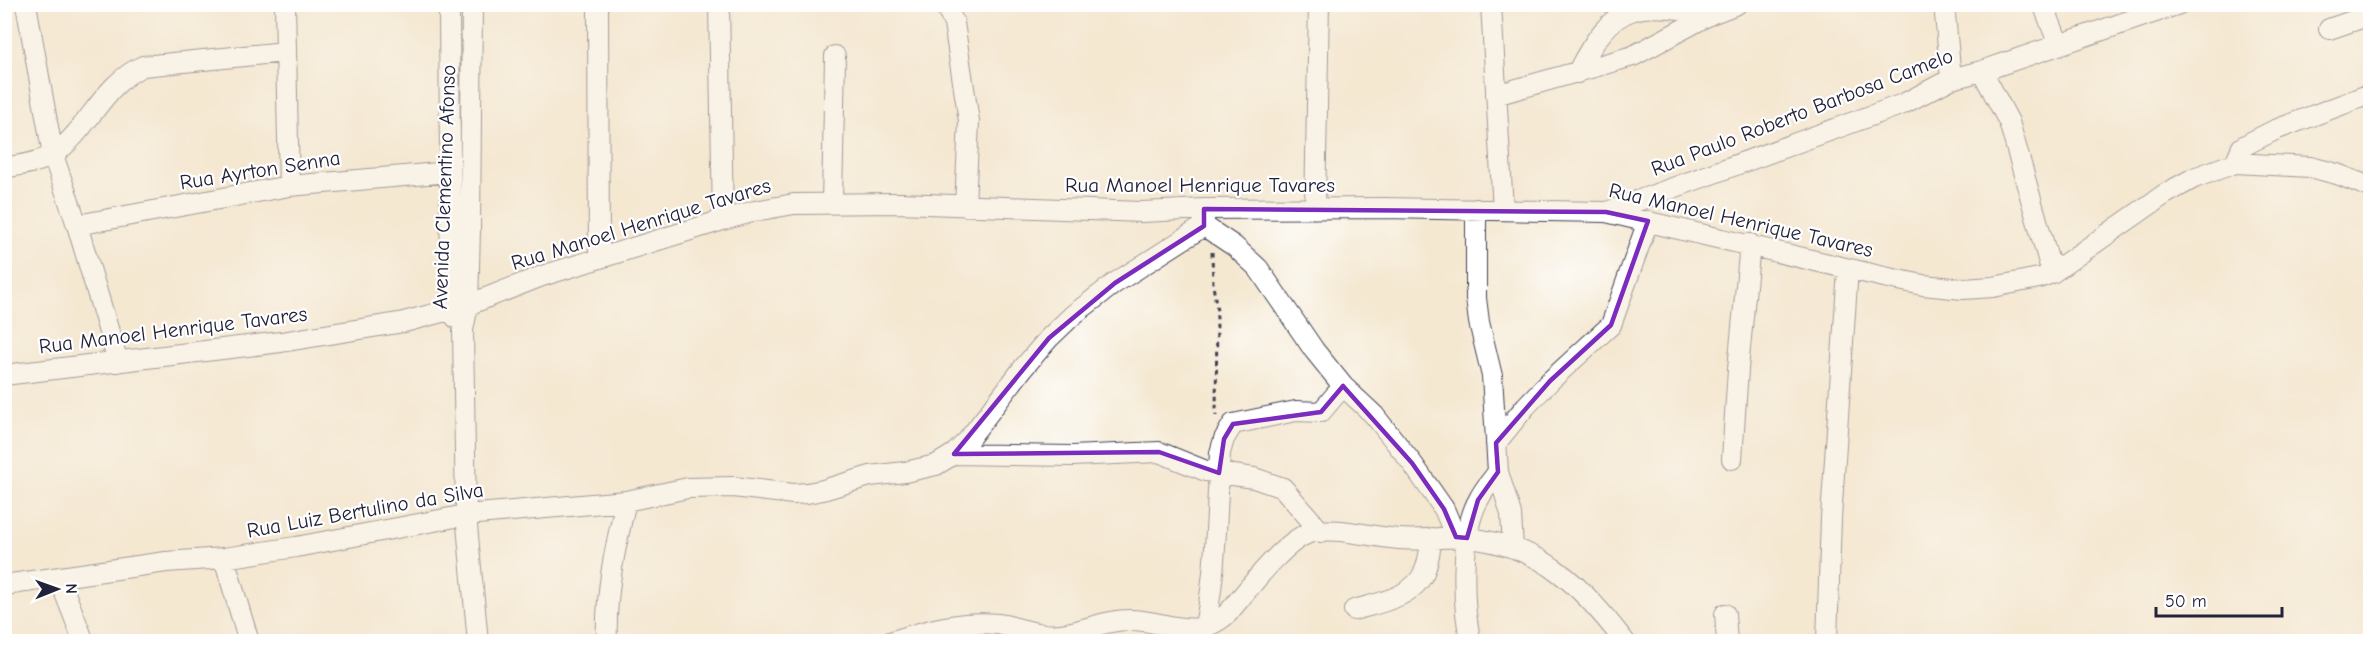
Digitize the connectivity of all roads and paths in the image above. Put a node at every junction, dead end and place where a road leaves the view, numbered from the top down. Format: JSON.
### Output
{"nodes":[{"id":1,"x":26,"y":4,"type":"edge"},
{"id":2,"x":285,"y":4,"type":"edge"},
{"id":3,"x":449,"y":4,"type":"edge"},
{"id":4,"x":472,"y":4,"type":"edge"},
{"id":5,"x":598,"y":4,"type":"edge"},
{"id":6,"x":718,"y":4,"type":"edge"},
{"id":7,"x":945,"y":4,"type":"edge"},
{"id":8,"x":1318,"y":4,"type":"edge"},
{"id":9,"x":1491,"y":4,"type":"edge"},
{"id":10,"x":1737,"y":4,"type":"edge"},
{"id":11,"x":1944,"y":4,"type":"edge"},
{"id":12,"x":2043,"y":4,"type":"edge"},
{"id":13,"x":2178,"y":4,"type":"edge"},
{"id":14,"x":1711,"y":14,"type":"junction"},
{"id":15,"x":2370,"y":15,"type":"edge"},
{"id":16,"x":2329,"y":29,"type":"dead end"},
{"id":17,"x":2059,"y":45,"type":"junction"},
{"id":18,"x":285,"y":52,"type":"junction"},
{"id":19,"x":835,"y":56,"type":"dead end"},
{"id":20,"x":1982,"y":71,"type":"junction"},
{"id":21,"x":1577,"y":73,"type":"junction"},
{"id":22,"x":1951,"y":79,"type":"junction"},
{"id":23,"x":2370,"y":94,"type":"edge"},
{"id":24,"x":1496,"y":95,"type":"junction"},
{"id":25,"x":53,"y":155,"type":"junction"},
{"id":26,"x":2235,"y":163,"type":"junction"},
{"id":27,"x":4,"y":168,"type":"edge"},
{"id":28,"x":450,"y":172,"type":"junction"},
{"id":29,"x":289,"y":186,"type":"junction"},
{"id":30,"x":2370,"y":188,"type":"edge"},
{"id":31,"x":832,"y":203,"type":"junction"},
{"id":32,"x":965,"y":206,"type":"junction"},
{"id":33,"x":1315,"y":209,"type":"junction"},
{"id":34,"x":1476,"y":209,"type":"junction"},
{"id":35,"x":1503,"y":210,"type":"junction"},
{"id":36,"x":1606,"y":212,"type":"junction"},
{"id":37,"x":723,"y":220,"type":"junction"},
{"id":38,"x":1206,"y":221,"type":"junction"},
{"id":39,"x":1648,"y":221,"type":"junction"},
{"id":40,"x":77,"y":225,"type":"junction"},
{"id":41,"x":1749,"y":244,"type":"junction"},
{"id":42,"x":599,"y":258,"type":"junction"},
{"id":43,"x":1848,"y":269,"type":"junction"},
{"id":44,"x":2052,"y":273,"type":"junction"},
{"id":45,"x":459,"y":307,"type":"junction"},
{"id":46,"x":118,"y":363,"type":"junction"},
{"id":47,"x":4,"y":375,"type":"edge"},
{"id":48,"x":1343,"y":386,"type":"junction"},
{"id":49,"x":1224,"y":439,"type":"junction"},
{"id":50,"x":1496,"y":443,"type":"junction"},
{"id":51,"x":954,"y":454,"type":"junction"},
{"id":52,"x":1732,"y":459,"type":"dead end"},
{"id":53,"x":1498,"y":472,"type":"junction"},
{"id":54,"x":1219,"y":473,"type":"junction"},
{"id":55,"x":626,"y":501,"type":"junction"},
{"id":56,"x":466,"y":514,"type":"junction"},
{"id":57,"x":1322,"y":532,"type":"junction"},
{"id":58,"x":1461,"y":537,"type":"junction"},
{"id":59,"x":1432,"y":538,"type":"junction"},
{"id":60,"x":1513,"y":548,"type":"junction"},
{"id":61,"x":224,"y":558,"type":"junction"},
{"id":62,"x":59,"y":578,"type":"junction"},
{"id":63,"x":4,"y":585,"type":"edge"},
{"id":64,"x":1354,"y":610,"type":"dead end"},
{"id":65,"x":1725,"y":614,"type":"dead end"},
{"id":66,"x":1203,"y":634,"type":"edge"},
{"id":67,"x":1015,"y":635,"type":"edge"},
{"id":68,"x":1826,"y":641,"type":"edge"},
{"id":69,"x":84,"y":642,"type":"edge"},
{"id":70,"x":249,"y":642,"type":"edge"},
{"id":71,"x":478,"y":642,"type":"edge"},
{"id":72,"x":607,"y":642,"type":"edge"},
{"id":73,"x":890,"y":642,"type":"edge"},
{"id":74,"x":1471,"y":642,"type":"edge"},
{"id":75,"x":1625,"y":642,"type":"edge"},
{"id":76,"x":1727,"y":642,"type":"edge"}],
"edges":[{"from":1,"to":25,"type":"street"},
{"from":2,"to":18,"type":"street"},
{"from":3,"to":28,"type":"street","name":"Avenida Clementino Afonso"},
{"from":4,"to":45,"type":"street","name":"Avenida Clementino Afonso"},
{"from":5,"to":42,"type":"street"},
{"from":6,"to":37,"type":"street"},
{"from":7,"to":32,"type":"street"},
{"from":8,"to":33,"type":"street"},
{"from":9,"to":24,"type":"street"},
{"from":10,"to":14,"type":"street"},
{"from":11,"to":22,"type":"street"},
{"from":12,"to":17,"type":"street"},
{"from":13,"to":17,"type":"street","name":"Rua Paulo Roberto Barbosa Camelo"},
{"from":14,"to":21,"type":"street"},
{"from":14,"to":21,"type":"street"},
{"from":15,"to":16,"type":"street"},
{"from":17,"to":20,"type":"street","name":"Rua Paulo Roberto Barbosa Camelo"},
{"from":18,"to":25,"type":"street"},
{"from":18,"to":29,"type":"street"},
{"from":19,"to":31,"type":"street"},
{"from":20,"to":22,"type":"street","name":"Rua Paulo Roberto Barbosa Camelo"},
{"from":20,"to":44,"type":"street","name":"Rua Paulo Roberto Barbosa Camelo"},
{"from":21,"to":24,"type":"street"},
{"from":22,"to":36,"type":"street","name":"Rua Paulo Roberto Barbosa Camelo"},
{"from":23,"to":26,"type":"street"},
{"from":24,"to":35,"type":"street"},
{"from":25,"to":27,"type":"street"},
{"from":25,"to":40,"type":"street"},
{"from":26,"to":30,"type":"street","name":"Rua Manoel Henrique Tavares"},
{"from":26,"to":44,"type":"street","name":"Rua Manoel Henrique Tavares"},
{"from":28,"to":29,"type":"street","name":"Rua Ayrton Senna"},
{"from":28,"to":45,"type":"street","name":"Avenida Clementino Afonso"},
{"from":29,"to":40,"type":"street","name":"Rua Ayrton Senna"},
{"from":31,"to":32,"type":"street","name":"Rua Manoel Henrique Tavares"},
{"from":31,"to":37,"type":"street","name":"Rua Manoel Henrique Tavares"},
{"from":32,"to":38,"type":"street","name":"Rua Manoel Henrique Tavares"},
{"from":33,"to":34,"type":"street","name":"Rua Manoel Henrique Tavares"},
{"from":33,"to":38,"type":"street","name":"Rua Manoel Henrique Tavares"},
{"from":34,"to":35,"type":"street","name":"Rua Manoel Henrique Tavares"},
{"from":34,"to":50,"type":"street"},
{"from":35,"to":36,"type":"street","name":"Rua Manoel Henrique Tavares"},
{"from":36,"to":39,"type":"street","name":"Rua Manoel Henrique Tavares"},
{"from":37,"to":42,"type":"street","name":"Rua Manoel Henrique Tavares"},
{"from":38,"to":48,"type":"street"},
{"from":38,"to":49,"type":"path"},
{"from":38,"to":51,"type":"street"},
{"from":39,"to":41,"type":"street","name":"Rua Manoel Henrique Tavares"},
{"from":39,"to":50,"type":"street"},
{"from":40,"to":46,"type":"street"},
{"from":41,"to":43,"type":"street","name":"Rua Manoel Henrique Tavares"},
{"from":41,"to":52,"type":"street"},
{"from":42,"to":45,"type":"street","name":"Rua Manoel Henrique Tavares"},
{"from":43,"to":44,"type":"street","name":"Rua Manoel Henrique Tavares"},
{"from":43,"to":68,"type":"street"},
{"from":45,"to":46,"type":"street","name":"Rua Manoel Henrique Tavares"},
{"from":45,"to":56,"type":"street","name":"Avenida Clementino Afonso"},
{"from":46,"to":47,"type":"street","name":"Rua Manoel Henrique Tavares"},
{"from":48,"to":49,"type":"street"},
{"from":48,"to":58,"type":"street"},
{"from":49,"to":54,"type":"street"},
{"from":50,"to":53,"type":"street"},
{"from":51,"to":54,"type":"street"},
{"from":51,"to":55,"type":"street","name":"Rua Luiz Bertulino da Silva"},
{"from":53,"to":58,"type":"street"},
{"from":53,"to":60,"type":"street"},
{"from":54,"to":57,"type":"street"},
{"from":54,"to":66,"type":"street"},
{"from":55,"to":56,"type":"street","name":"Rua Luiz Bertulino da Silva"},
{"from":55,"to":72,"type":"street"},
{"from":56,"to":61,"type":"street","name":"Rua Luiz Bertulino da Silva"},
{"from":56,"to":71,"type":"street"},
{"from":57,"to":59,"type":"street"},
{"from":57,"to":66,"type":"street"},
{"from":58,"to":59,"type":"street"},
{"from":58,"to":60,"type":"street"},
{"from":58,"to":74,"type":"street"},
{"from":59,"to":64,"type":"street"},
{"from":60,"to":75,"type":"street"},
{"from":61,"to":62,"type":"street","name":"Rua Luiz Bertulino da Silva"},
{"from":61,"to":70,"type":"street"},
{"from":62,"to":63,"type":"street","name":"Rua Luiz Bertulino da Silva"},
{"from":62,"to":69,"type":"street"},
{"from":65,"to":76,"type":"street"},
{"from":66,"to":67,"type":"street"},
{"from":67,"to":73,"type":"street"}]}
